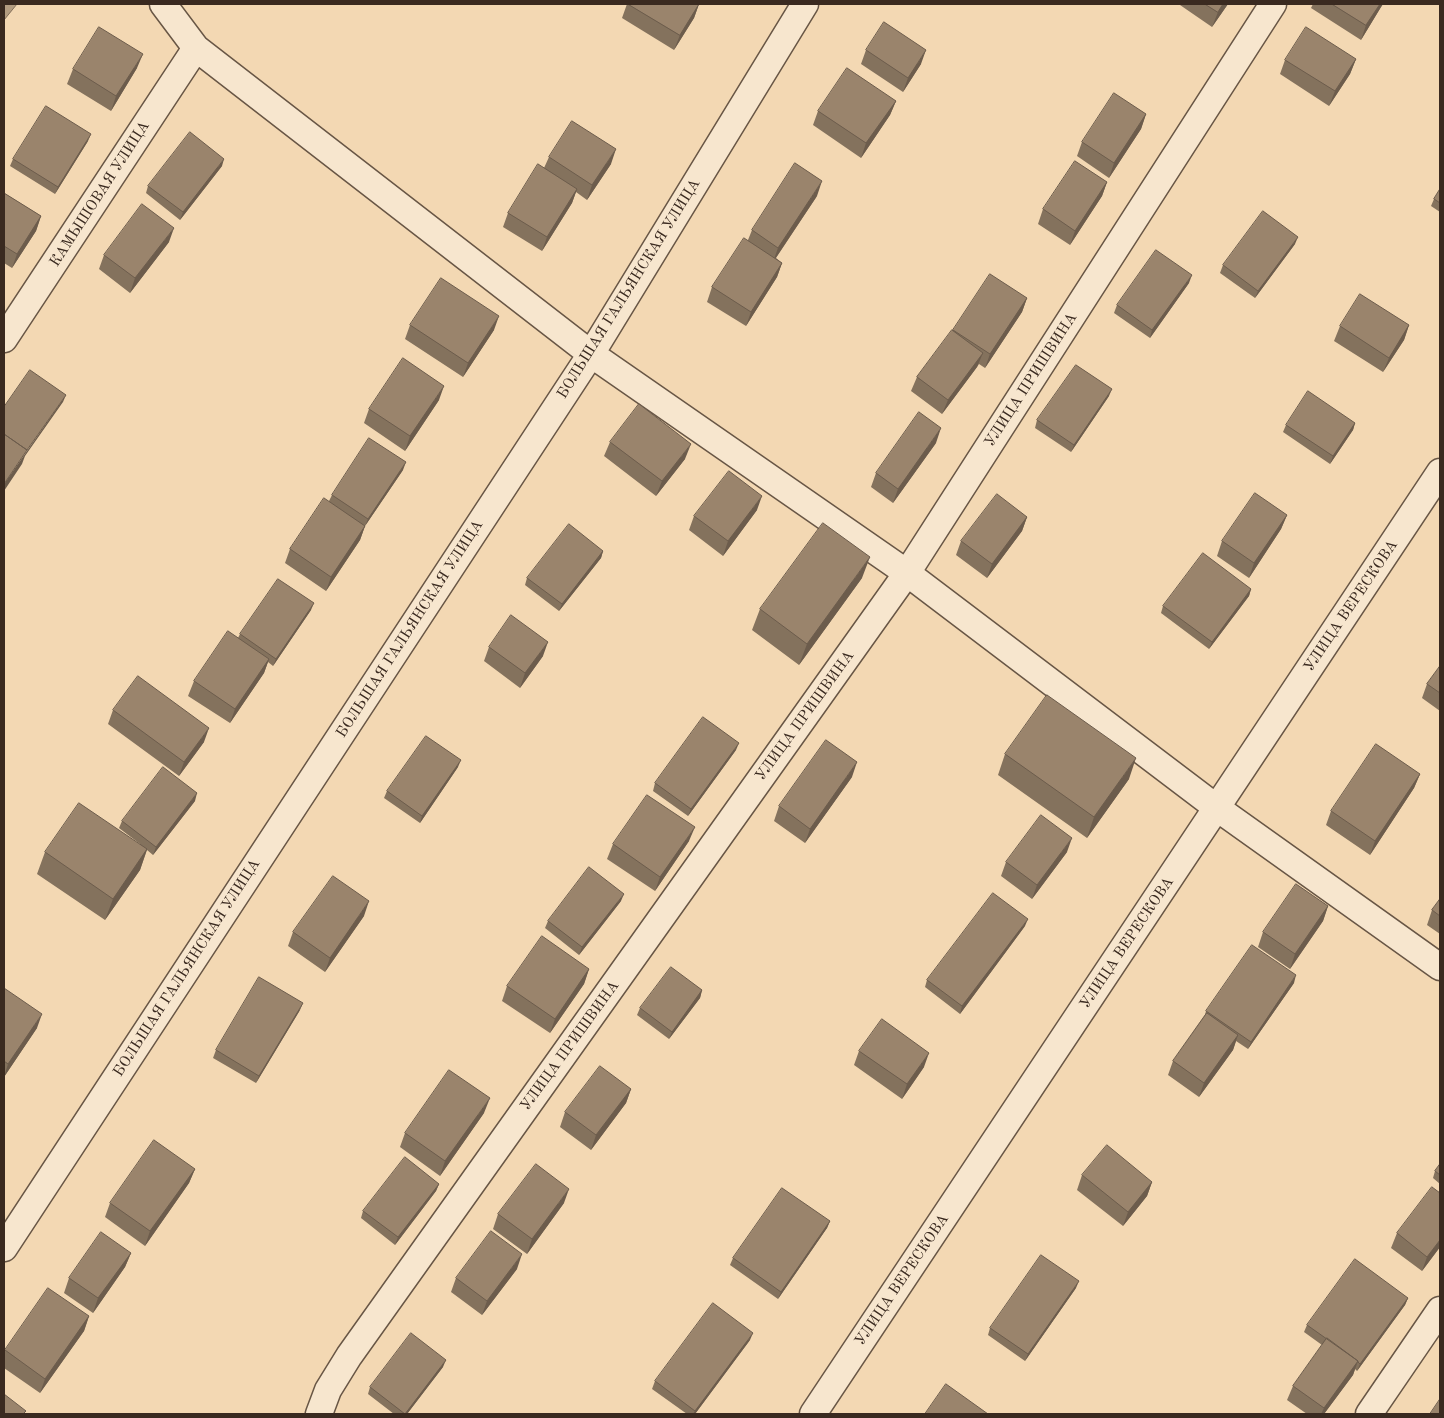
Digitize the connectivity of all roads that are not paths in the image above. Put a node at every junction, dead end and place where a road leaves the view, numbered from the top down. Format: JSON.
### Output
{"nodes":[{"id":1,"x":164,"y":4,"type":"edge"},
{"id":2,"x":805,"y":4,"type":"edge"},
{"id":3,"x":1272,"y":4,"type":"edge"},
{"id":4,"x":196,"y":48,"type":"junction"},
{"id":5,"x":4,"y":339,"type":"edge"},
{"id":6,"x":591,"y":354,"type":"junction"},
{"id":7,"x":1440,"y":472,"type":"edge"},
{"id":8,"x":907,"y":574,"type":"junction"},
{"id":9,"x":1217,"y":808,"type":"junction"},
{"id":10,"x":1440,"y":967,"type":"edge"},
{"id":11,"x":4,"y":1248,"type":"edge"},
{"id":12,"x":1440,"y":1310,"type":"edge"},
{"id":13,"x":319,"y":1414,"type":"edge"},
{"id":14,"x":813,"y":1414,"type":"edge"},
{"id":15,"x":1369,"y":1414,"type":"edge"}],
"edges":[{"from":1,"to":4,"type":"street"},
{"from":2,"to":6,"type":"street","name":"БОЛЬШАЯ ГАЛЬЯНСКАЯ УЛИЦА"},
{"from":3,"to":8,"type":"street","name":"УЛИЦА ПРИШВИНА"},
{"from":4,"to":5,"type":"street","name":"КАМЫШОВАЯ УЛИЦА"},
{"from":4,"to":6,"type":"street"},
{"from":6,"to":8,"type":"street"},
{"from":6,"to":11,"type":"street","name":"БОЛЬШАЯ ГАЛЬЯНСКАЯ УЛИЦА"},
{"from":7,"to":9,"type":"street","name":"УЛИЦА ВЕРЕСКОВА"},
{"from":8,"to":9,"type":"street"},
{"from":8,"to":13,"type":"street","name":"УЛИЦА ПРИШВИНА"},
{"from":9,"to":10,"type":"street"},
{"from":9,"to":14,"type":"street","name":"УЛИЦА ВЕРЕСКОВА"},
{"from":12,"to":15,"type":"street"}]}
